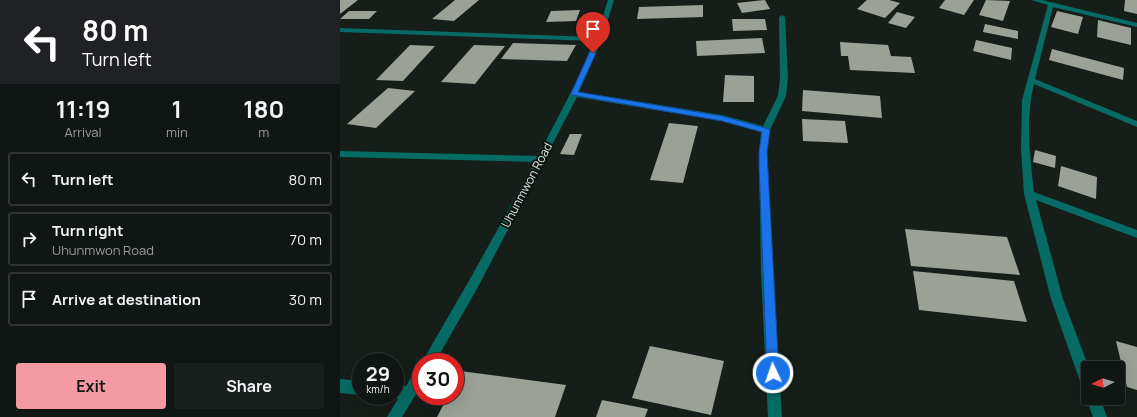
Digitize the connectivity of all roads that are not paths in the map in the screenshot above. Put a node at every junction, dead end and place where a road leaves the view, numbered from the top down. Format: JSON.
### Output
{"nodes":[{"id":1,"x":611,"y":0,"type":"edge"},
{"id":2,"x":1034,"y":0,"type":"edge"},
{"id":3,"x":1051,"y":4,"type":"junction"},
{"id":4,"x":782,"y":17,"type":"dead end"},
{"id":5,"x":1137,"y":25,"type":"edge"},
{"id":6,"x":340,"y":30,"type":"edge"},
{"id":7,"x":599,"y":39,"type":"junction"},
{"id":8,"x":1031,"y":80,"type":"junction"},
{"id":9,"x":574,"y":94,"type":"junction"},
{"id":10,"x":1137,"y":124,"type":"edge"},
{"id":11,"x":766,"y":130,"type":"junction"},
{"id":12,"x":340,"y":154,"type":"edge"},
{"id":13,"x":541,"y":159,"type":"junction"},
{"id":14,"x":1029,"y":194,"type":"junction"},
{"id":15,"x":1137,"y":234,"type":"edge"},
{"id":16,"x":433,"y":353,"type":"edge"},
{"id":17,"x":1081,"y":365,"type":"edge"},
{"id":18,"x":340,"y":386,"type":"edge"},
{"id":19,"x":352,"y":387,"type":"edge"},
{"id":20,"x":412,"y":390,"type":"edge"},
{"id":21,"x":404,"y":393,"type":"edge"},
{"id":22,"x":410,"y":393,"type":"junction"},
{"id":23,"x":1096,"y":405,"type":"edge"},
{"id":24,"x":394,"y":417,"type":"edge"},
{"id":25,"x":775,"y":417,"type":"edge"},
{"id":26,"x":1100,"y":417,"type":"edge"}],
"edges":[{"from":1,"to":7,"type":"street","name":"Uhunmwon Road"},
{"from":2,"to":3,"type":"street"},
{"from":3,"to":5,"type":"street"},
{"from":3,"to":8,"type":"street"},
{"from":4,"to":11,"type":"street"},
{"from":6,"to":7,"type":"street"},
{"from":7,"to":9,"type":"street","name":"Uhunmwon Road"},
{"from":8,"to":10,"type":"street"},
{"from":8,"to":14,"type":"street"},
{"from":9,"to":11,"type":"street"},
{"from":9,"to":13,"type":"street","name":"Uhunmwon Road"},
{"from":11,"to":25,"type":"street"},
{"from":12,"to":13,"type":"street"},
{"from":13,"to":16,"type":"street","name":"Uhunmwon Road"},
{"from":14,"to":15,"type":"street"},
{"from":14,"to":17,"type":"street"},
{"from":18,"to":19,"type":"street"},
{"from":20,"to":22,"type":"street"},
{"from":21,"to":22,"type":"street"},
{"from":22,"to":24,"type":"street"},
{"from":23,"to":26,"type":"street"}]}
